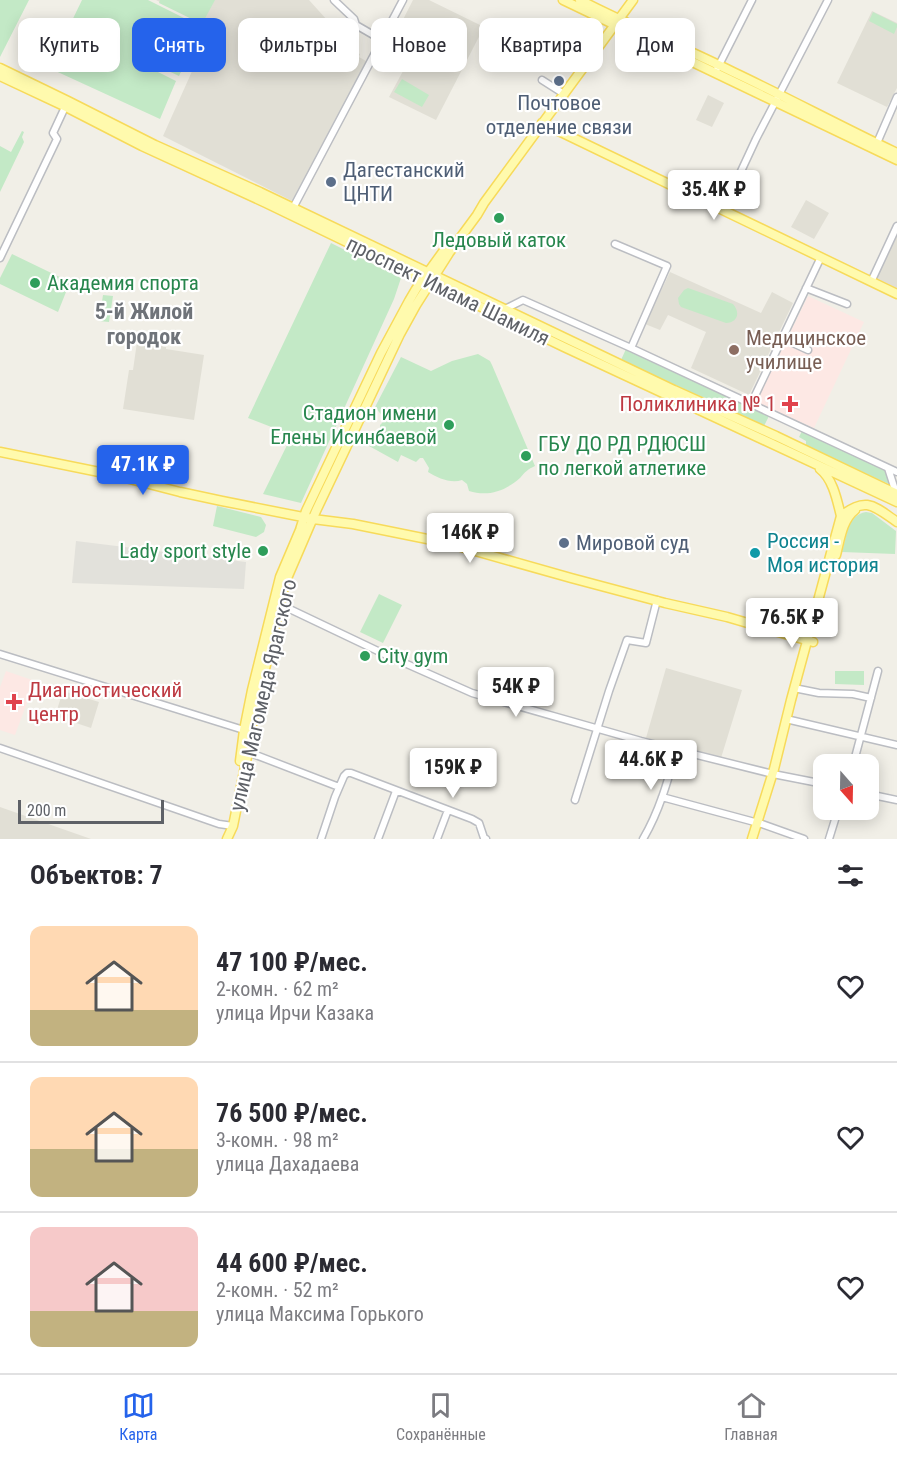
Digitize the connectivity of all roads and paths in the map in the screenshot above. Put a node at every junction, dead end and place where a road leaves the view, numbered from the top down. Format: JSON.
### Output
{"nodes":[{"id":1,"x":334,"y":0,"type":"edge"},
{"id":2,"x":403,"y":0,"type":"edge"},
{"id":3,"x":563,"y":0,"type":"edge"},
{"id":4,"x":580,"y":0,"type":"edge"},
{"id":5,"x":633,"y":0,"type":"edge"},
{"id":6,"x":752,"y":0,"type":"edge"},
{"id":7,"x":828,"y":0,"type":"edge"},
{"id":8,"x":394,"y":18,"type":"edge"},
{"id":9,"x":619,"y":18,"type":"edge"},
{"id":10,"x":615,"y":21,"type":"edge"},
{"id":11,"x":615,"y":22,"type":"edge"},
{"id":12,"x":615,"y":23,"type":"edge"},
{"id":13,"x":371,"y":34,"type":"edge"},
{"id":14,"x":695,"y":56,"type":"edge"},
{"id":15,"x":695,"y":59,"type":"edge"},
{"id":16,"x":371,"y":61,"type":"edge"},
{"id":17,"x":0,"y":68,"type":"edge"},
{"id":18,"x":717,"y":69,"type":"junction"},
{"id":19,"x":0,"y":76,"type":"edge"},
{"id":20,"x":542,"y":80,"type":"dead end"},
{"id":21,"x":564,"y":94,"type":"junction"},
{"id":22,"x":897,"y":97,"type":"edge"},
{"id":23,"x":777,"y":98,"type":"junction"},
{"id":24,"x":67,"y":104,"type":"junction"},
{"id":25,"x":542,"y":123,"type":"junction"},
{"id":26,"x":877,"y":144,"type":"junction"},
{"id":27,"x":154,"y":148,"type":"junction"},
{"id":28,"x":897,"y":153,"type":"edge"},
{"id":29,"x":897,"y":160,"type":"edge"},
{"id":30,"x":293,"y":208,"type":"junction"},
{"id":31,"x":723,"y":210,"type":"junction"},
{"id":32,"x":897,"y":226,"type":"edge"},
{"id":33,"x":615,"y":244,"type":"dead end"},
{"id":34,"x":821,"y":257,"type":"junction"},
{"id":35,"x":0,"y":258,"type":"edge"},
{"id":36,"x":429,"y":277,"type":"junction"},
{"id":37,"x":871,"y":282,"type":"junction"},
{"id":38,"x":806,"y":288,"type":"junction"},
{"id":39,"x":897,"y":294,"type":"edge"},
{"id":40,"x":847,"y":304,"type":"dead end"},
{"id":41,"x":505,"y":309,"type":"junction"},
{"id":42,"x":782,"y":338,"type":"junction"},
{"id":43,"x":631,"y":348,"type":"junction"},
{"id":44,"x":808,"y":350,"type":"dead end"},
{"id":45,"x":751,"y":404,"type":"junction"},
{"id":46,"x":0,"y":452,"type":"edge"},
{"id":47,"x":807,"y":460,"type":"junction"},
{"id":48,"x":886,"y":467,"type":"junction"},
{"id":49,"x":897,"y":472,"type":"edge"},
{"id":50,"x":897,"y":496,"type":"edge"},
{"id":51,"x":841,"y":516,"type":"junction"},
{"id":52,"x":309,"y":518,"type":"junction"},
{"id":53,"x":897,"y":524,"type":"edge"},
{"id":54,"x":657,"y":600,"type":"junction"},
{"id":55,"x":277,"y":603,"type":"junction"},
{"id":56,"x":810,"y":641,"type":"junction"},
{"id":57,"x":0,"y":655,"type":"edge"},
{"id":58,"x":878,"y":671,"type":"dead end"},
{"id":59,"x":796,"y":688,"type":"junction"},
{"id":60,"x":871,"y":698,"type":"junction"},
{"id":61,"x":789,"y":720,"type":"junction"},
{"id":62,"x":598,"y":729,"type":"junction"},
{"id":63,"x":247,"y":731,"type":"junction"},
{"id":64,"x":861,"y":737,"type":"junction"},
{"id":65,"x":897,"y":745,"type":"edge"},
{"id":66,"x":0,"y":748,"type":"edge"},
{"id":67,"x":676,"y":750,"type":"junction"},
{"id":68,"x":245,"y":753,"type":"junction"},
{"id":69,"x":856,"y":754,"type":"edge"},
{"id":70,"x":775,"y":774,"type":"junction"},
{"id":71,"x":813,"y":782,"type":"edge"},
{"id":72,"x":339,"y":787,"type":"junction"},
{"id":73,"x":396,"y":791,"type":"junction"},
{"id":74,"x":879,"y":796,"type":"edge"},
{"id":75,"x":662,"y":797,"type":"junction"},
{"id":76,"x":575,"y":800,"type":"dead end"},
{"id":77,"x":897,"y":800,"type":"edge"},
{"id":78,"x":448,"y":810,"type":"junction"},
{"id":79,"x":835,"y":820,"type":"edge"},
{"id":80,"x":759,"y":824,"type":"junction"},
{"id":81,"x":230,"y":826,"type":"junction"},
{"id":82,"x":221,"y":839,"type":"edge"},
{"id":83,"x":227,"y":839,"type":"edge"},
{"id":84,"x":321,"y":839,"type":"edge"},
{"id":85,"x":378,"y":839,"type":"edge"},
{"id":86,"x":437,"y":839,"type":"edge"},
{"id":87,"x":485,"y":839,"type":"edge"},
{"id":88,"x":643,"y":839,"type":"edge"},
{"id":89,"x":752,"y":839,"type":"edge"},
{"id":90,"x":757,"y":839,"type":"edge"},
{"id":91,"x":804,"y":839,"type":"edge"},
{"id":92,"x":829,"y":839,"type":"edge"}],
"edges":[{"from":1,"to":13,"type":"street"},
{"from":2,"to":8,"type":"street"},
{"from":3,"to":11,"type":"main road"},
{"from":4,"to":10,"type":"main road"},
{"from":5,"to":9,"type":"main road","name":"улица Магомеда Ярагского"},
{"from":6,"to":18,"type":"street"},
{"from":7,"to":23,"type":"street"},
{"from":12,"to":21,"type":"main road","name":"улица Магомеда Ярагского"},
{"from":14,"to":18,"type":"main road"},
{"from":15,"to":18,"type":"main road"},
{"from":16,"to":30,"type":"street"},
{"from":17,"to":24,"type":"main road","name":"проспект Имама Шамиля"},
{"from":18,"to":23,"type":"main road"},
{"from":18,"to":23,"type":"main road"},
{"from":19,"to":24,"type":"main road","name":"проспект Имама Шамиля"},
{"from":20,"to":21,"type":"street"},
{"from":21,"to":25,"type":"main road","name":"улица Магомеда Ярагского"},
{"from":22,"to":26,"type":"street"},
{"from":23,"to":26,"type":"main road"},
{"from":23,"to":29,"type":"main road"},
{"from":23,"to":31,"type":"street"},
{"from":24,"to":27,"type":"main road","name":"проспект Имама Шамиля"},
{"from":24,"to":35,"type":"street"},
{"from":25,"to":31,"type":"main road"},
{"from":25,"to":36,"type":"main road","name":"улица Магомеда Ярагского"},
{"from":26,"to":28,"type":"main road"},
{"from":27,"to":30,"type":"main road","name":"проспект Имама Шамиля"},
{"from":27,"to":36,"type":"main road","name":"проспект Имама Шамиля"},
{"from":30,"to":36,"type":"main road","name":"проспект Имама Шамиля"},
{"from":31,"to":34,"type":"main road"},
{"from":32,"to":37,"type":"street"},
{"from":33,"to":43,"type":"street"},
{"from":34,"to":37,"type":"main road"},
{"from":34,"to":38,"type":"street"},
{"from":36,"to":41,"type":"main road","name":"проспект Имама Шамиля"},
{"from":36,"to":47,"type":"main road","name":"проспект Имама Шамиля"},
{"from":36,"to":52,"type":"main road","name":"улица Магомеда Ярагского"},
{"from":37,"to":39,"type":"main road"},
{"from":38,"to":40,"type":"street"},
{"from":38,"to":42,"type":"street"},
{"from":41,"to":43,"type":"street"},
{"from":41,"to":50,"type":"main road","name":"проспект Имама Шамиля"},
{"from":42,"to":44,"type":"street"},
{"from":42,"to":45,"type":"street"},
{"from":43,"to":45,"type":"street"},
{"from":45,"to":48,"type":"street"},
{"from":46,"to":52,"type":"main road"},
{"from":47,"to":50,"type":"main road","name":"проспект Имама Шамиля"},
{"from":47,"to":51,"type":"main road"},
{"from":48,"to":49,"type":"street"},
{"from":48,"to":50,"type":"street"},
{"from":51,"to":53,"type":"main road"},
{"from":51,"to":56,"type":"main road"},
{"from":52,"to":54,"type":"main road"},
{"from":52,"to":55,"type":"main road","name":"улица Магомеда Ярагского"},
{"from":53,"to":56,"type":"main road"},
{"from":54,"to":56,"type":"main road"},
{"from":54,"to":62,"type":"street"},
{"from":55,"to":62,"type":"street"},
{"from":55,"to":63,"type":"main road","name":"улица Магомеда Ярагского"},
{"from":56,"to":59,"type":"main road"},
{"from":57,"to":63,"type":"street"},
{"from":58,"to":60,"type":"street"},
{"from":59,"to":60,"type":"street"},
{"from":59,"to":61,"type":"main road"},
{"from":60,"to":64,"type":"street"},
{"from":61,"to":64,"type":"street"},
{"from":61,"to":70,"type":"main road"},
{"from":62,"to":67,"type":"street"},
{"from":62,"to":76,"type":"street"},
{"from":63,"to":68,"type":"main road","name":"улица Магомеда Ярагского"},
{"from":64,"to":65,"type":"street"},
{"from":64,"to":69,"type":"street"},
{"from":66,"to":81,"type":"street"},
{"from":67,"to":70,"type":"street"},
{"from":67,"to":75,"type":"street"},
{"from":68,"to":72,"type":"street"},
{"from":68,"to":81,"type":"main road","name":"улица Магомеда Ярагского"},
{"from":70,"to":71,"type":"street"},
{"from":70,"to":80,"type":"main road"},
{"from":72,"to":73,"type":"street"},
{"from":72,"to":84,"type":"street"},
{"from":73,"to":78,"type":"street"},
{"from":73,"to":85,"type":"street"},
{"from":74,"to":77,"type":"street"},
{"from":75,"to":80,"type":"street"},
{"from":75,"to":88,"type":"street"},
{"from":78,"to":86,"type":"street"},
{"from":78,"to":87,"type":"street"},
{"from":79,"to":92,"type":"street"},
{"from":80,"to":89,"type":"main road"},
{"from":80,"to":90,"type":"main road"},
{"from":80,"to":91,"type":"street"},
{"from":81,"to":82,"type":"main road","name":"улица Магомеда Ярагского"},
{"from":81,"to":83,"type":"main road","name":"улица Магомеда Ярагского"}]}
